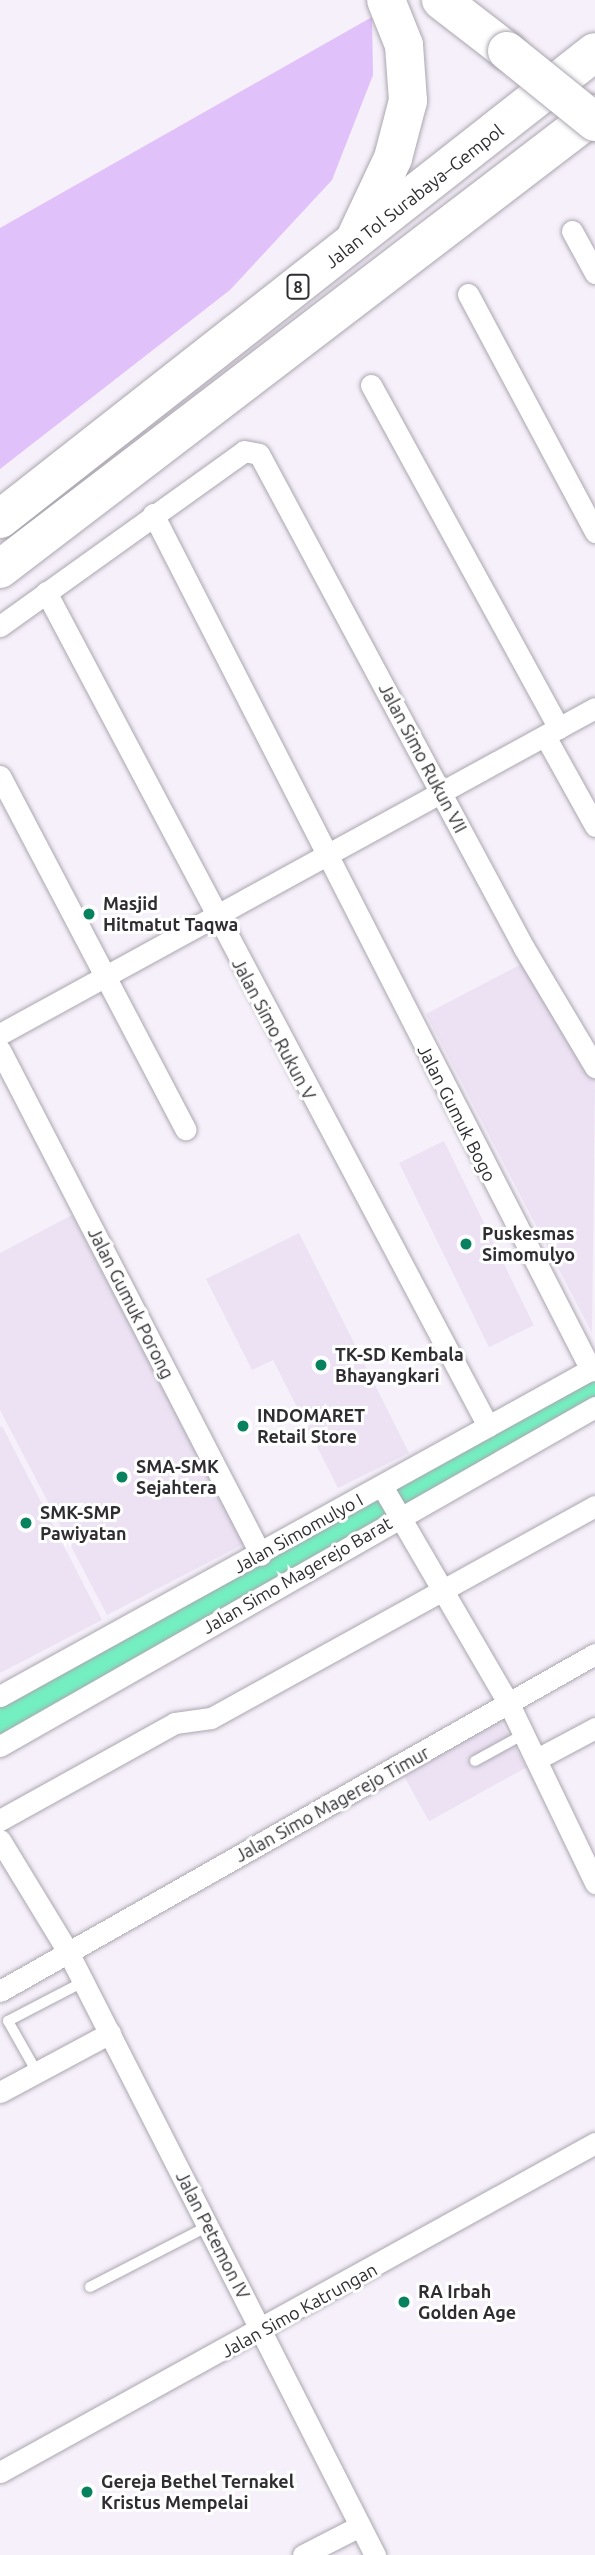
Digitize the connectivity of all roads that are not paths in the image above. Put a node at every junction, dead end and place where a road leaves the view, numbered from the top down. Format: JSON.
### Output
{"nodes":[{"id":1,"x":386,"y":0,"type":"edge"},
{"id":2,"x":441,"y":0,"type":"edge"},
{"id":3,"x":477,"y":0,"type":"edge"},
{"id":4,"x":513,"y":42,"type":"junction"},
{"id":5,"x":595,"y":52,"type":"edge"},
{"id":6,"x":595,"y":93,"type":"edge"},
{"id":7,"x":595,"y":114,"type":"edge"},
{"id":8,"x":595,"y":122,"type":"edge"},
{"id":9,"x":572,"y":231,"type":"dead end"},
{"id":10,"x":354,"y":243,"type":"junction"},
{"id":11,"x":595,"y":273,"type":"edge"},
{"id":12,"x":468,"y":294,"type":"dead end"},
{"id":13,"x":370,"y":385,"type":"dead end"},
{"id":14,"x":153,"y":514,"type":"junction"},
{"id":15,"x":0,"y":519,"type":"edge"},
{"id":16,"x":595,"y":533,"type":"edge"},
{"id":17,"x":0,"y":569,"type":"edge"},
{"id":18,"x":46,"y":592,"type":"junction"},
{"id":19,"x":0,"y":626,"type":"edge"},
{"id":20,"x":595,"y":708,"type":"edge"},
{"id":21,"x":552,"y":732,"type":"junction"},
{"id":22,"x":0,"y":776,"type":"edge"},
{"id":23,"x":441,"y":790,"type":"junction"},
{"id":24,"x":595,"y":825,"type":"edge"},
{"id":25,"x":326,"y":856,"type":"junction"},
{"id":26,"x":212,"y":915,"type":"junction"},
{"id":27,"x":105,"y":975,"type":"junction"},
{"id":28,"x":0,"y":1034,"type":"edge"},
{"id":29,"x":0,"y":1050,"type":"edge"},
{"id":30,"x":595,"y":1067,"type":"edge"},
{"id":31,"x":186,"y":1129,"type":"dead end"},
{"id":32,"x":593,"y":1369,"type":"edge"},
{"id":33,"x":595,"y":1407,"type":"edge"},
{"id":34,"x":488,"y":1426,"type":"junction"},
{"id":35,"x":383,"y":1488,"type":"junction"},
{"id":36,"x":595,"y":1506,"type":"edge"},
{"id":37,"x":399,"y":1514,"type":"junction"},
{"id":38,"x":261,"y":1555,"type":"junction"},
{"id":39,"x":443,"y":1589,"type":"junction"},
{"id":40,"x":595,"y":1654,"type":"edge"},
{"id":41,"x":0,"y":1696,"type":"edge"},
{"id":42,"x":509,"y":1704,"type":"junction"},
{"id":43,"x":595,"y":1728,"type":"edge"},
{"id":44,"x":524,"y":1734,"type":"junction"},
{"id":45,"x":0,"y":1746,"type":"edge"},
{"id":46,"x":537,"y":1759,"type":"junction"},
{"id":47,"x":475,"y":1761,"type":"dead end"},
{"id":48,"x":0,"y":1820,"type":"edge"},
{"id":49,"x":0,"y":1840,"type":"edge"},
{"id":50,"x":595,"y":1883,"type":"edge"},
{"id":51,"x":68,"y":1952,"type":"junction"},
{"id":52,"x":83,"y":1982,"type":"junction"},
{"id":53,"x":0,"y":1991,"type":"edge"},
{"id":54,"x":110,"y":2033,"type":"junction"},
{"id":55,"x":34,"y":2067,"type":"dead end"},
{"id":56,"x":0,"y":2092,"type":"edge"},
{"id":57,"x":595,"y":2143,"type":"edge"},
{"id":58,"x":208,"y":2226,"type":"junction"},
{"id":59,"x":90,"y":2287,"type":"dead end"},
{"id":60,"x":261,"y":2332,"type":"junction"},
{"id":61,"x":0,"y":2472,"type":"edge"},
{"id":62,"x":360,"y":2526,"type":"junction"},
{"id":63,"x":303,"y":2555,"type":"edge"},
{"id":64,"x":376,"y":2555,"type":"edge"}],
"edges":[{"from":1,"to":10,"type":"highway"},
{"from":2,"to":4,"type":"highway"},
{"from":3,"to":4,"type":"highway"},
{"from":4,"to":6,"type":"highway"},
{"from":4,"to":8,"type":"highway","bridge":true},
{"from":5,"to":10,"type":"highway","name":"Jalan Tol Surabaya–Gempol","number":"8"},
{"from":7,"to":17,"type":"highway"},
{"from":9,"to":11,"type":"street"},
{"from":10,"to":15,"type":"highway","name":"Jalan Tol Surabaya–Gempol","number":"8"},
{"from":12,"to":16,"type":"street"},
{"from":13,"to":21,"type":"street"},
{"from":14,"to":18,"type":"street"},
{"from":14,"to":23,"type":"street","name":"Jalan Simo Rukun VII"},
{"from":14,"to":25,"type":"street","name":"Jalan Gumuk Bogo"},
{"from":18,"to":19,"type":"street"},
{"from":18,"to":26,"type":"street","name":"Jalan Simo Rukun V"},
{"from":20,"to":21,"type":"street"},
{"from":21,"to":23,"type":"street"},
{"from":21,"to":24,"type":"street"},
{"from":22,"to":27,"type":"street"},
{"from":23,"to":25,"type":"street"},
{"from":23,"to":30,"type":"street","name":"Jalan Simo Rukun VII"},
{"from":25,"to":26,"type":"street"},
{"from":25,"to":32,"type":"street","name":"Jalan Gumuk Bogo"},
{"from":26,"to":27,"type":"street"},
{"from":26,"to":34,"type":"street","name":"Jalan Simo Rukun V"},
{"from":27,"to":28,"type":"street"},
{"from":27,"to":31,"type":"street"},
{"from":29,"to":38,"type":"street","name":"Jalan Gumuk Porong"},
{"from":32,"to":34,"type":"street","name":"Jalan Simomulyo I"},
{"from":33,"to":37,"type":"street","name":"Jalan Simo Magerejo Barat"},
{"from":34,"to":35,"type":"street","name":"Jalan Simomulyo I"},
{"from":35,"to":37,"type":"street"},
{"from":35,"to":38,"type":"street","name":"Jalan Simomulyo I"},
{"from":36,"to":39,"type":"street"},
{"from":37,"to":39,"type":"street"},
{"from":37,"to":45,"type":"street","name":"Jalan Simo Magerejo Barat"},
{"from":38,"to":41,"type":"street","name":"Jalan Simomulyo I"},
{"from":39,"to":42,"type":"street"},
{"from":39,"to":48,"type":"street"},
{"from":40,"to":42,"type":"street","name":"Jalan Simo Magerejo Timur"},
{"from":42,"to":44,"type":"street"},
{"from":42,"to":51,"type":"street","name":"Jalan Simo Magerejo Timur"},
{"from":43,"to":46,"type":"street"},
{"from":44,"to":46,"type":"street"},
{"from":44,"to":47,"type":"lane"},
{"from":46,"to":50,"type":"street"},
{"from":49,"to":51,"type":"street","name":"Jalan Petemon IV"},
{"from":51,"to":52,"type":"street","name":"Jalan Petemon IV"},
{"from":51,"to":53,"type":"street","name":"Jalan Simo Magerejo Timur"},
{"from":52,"to":54,"type":"street","name":"Jalan Petemon IV"},
{"from":52,"to":55,"type":"lane"},
{"from":54,"to":56,"type":"street"},
{"from":54,"to":58,"type":"street","name":"Jalan Petemon IV"},
{"from":57,"to":60,"type":"street","name":"Jalan Simo Katrungan"},
{"from":58,"to":59,"type":"lane"},
{"from":58,"to":60,"type":"street","name":"Jalan Petemon IV"},
{"from":60,"to":61,"type":"street","name":"Jalan Simo Katrungan"},
{"from":60,"to":62,"type":"street","name":"Jalan Petemon IV"},
{"from":62,"to":63,"type":"street"},
{"from":62,"to":64,"type":"street","name":"Jalan Petemon IV"}]}
